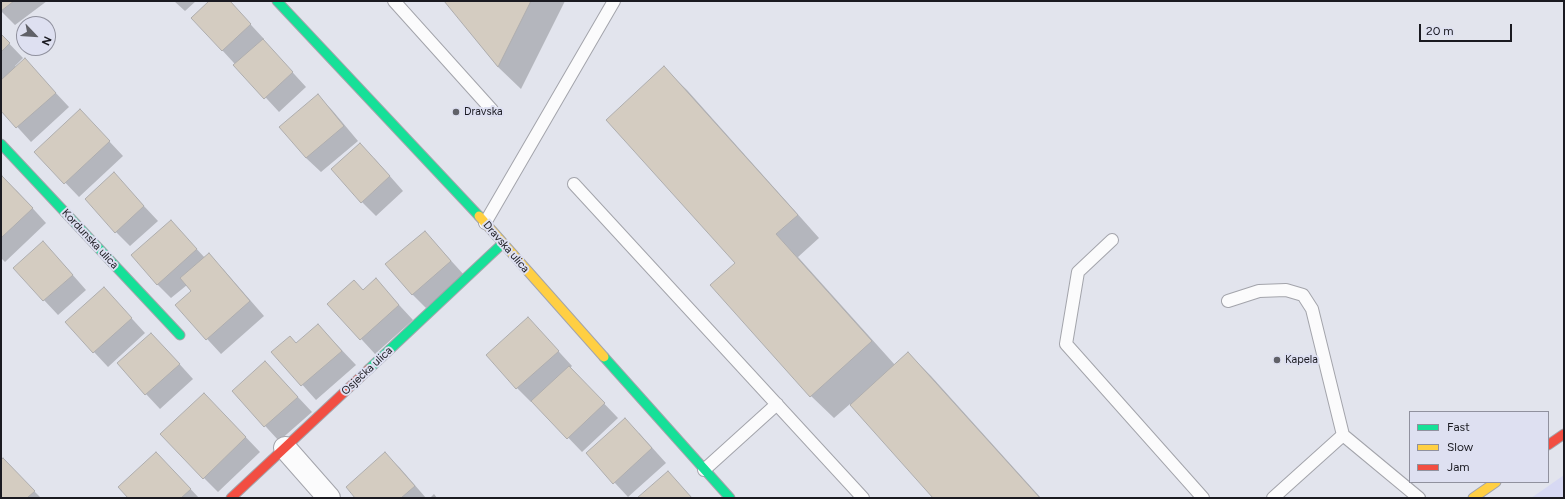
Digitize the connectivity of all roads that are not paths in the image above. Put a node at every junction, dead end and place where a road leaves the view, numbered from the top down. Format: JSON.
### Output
{"nodes":[{"id":1,"x":277,"y":1,"type":"edge"},
{"id":2,"x":394,"y":1,"type":"edge"},
{"id":3,"x":614,"y":1,"type":"edge"},
{"id":4,"x":492,"y":110,"type":"dead end"},
{"id":5,"x":1,"y":144,"type":"edge"},
{"id":6,"x":574,"y":184,"type":"dead end"},
{"id":7,"x":485,"y":223,"type":"junction"},
{"id":8,"x":1112,"y":240,"type":"dead end"},
{"id":9,"x":502,"y":244,"type":"junction"},
{"id":10,"x":1228,"y":301,"type":"dead end"},
{"id":11,"x":180,"y":335,"type":"dead end"},
{"id":12,"x":777,"y":404,"type":"junction"},
{"id":13,"x":1564,"y":434,"type":"edge"},
{"id":14,"x":1343,"y":435,"type":"junction"},
{"id":15,"x":1549,"y":444,"type":"edge"},
{"id":16,"x":285,"y":448,"type":"junction"},
{"id":17,"x":704,"y":470,"type":"junction"},
{"id":18,"x":1495,"y":483,"type":"edge"},
{"id":19,"x":231,"y":498,"type":"edge"},
{"id":20,"x":330,"y":498,"type":"edge"},
{"id":21,"x":730,"y":498,"type":"edge"},
{"id":22,"x":864,"y":498,"type":"edge"},
{"id":23,"x":1203,"y":498,"type":"edge"},
{"id":24,"x":1273,"y":498,"type":"edge"},
{"id":25,"x":1419,"y":498,"type":"edge"},
{"id":26,"x":1473,"y":498,"type":"edge"}],
"edges":[{"from":1,"to":7,"type":"street","name":"Dravska ulica"},
{"from":2,"to":4,"type":"lane"},
{"from":3,"to":7,"type":"lane"},
{"from":5,"to":11,"type":"street","name":"Kordunska ulica"},
{"from":6,"to":12,"type":"lane"},
{"from":7,"to":9,"type":"street","name":"Dravska ulica"},
{"from":8,"to":23,"type":"lane"},
{"from":9,"to":16,"type":"street","name":"Osječka ulica"},
{"from":9,"to":17,"type":"street","name":"Dravska ulica"},
{"from":10,"to":14,"type":"lane"},
{"from":12,"to":17,"type":"lane"},
{"from":12,"to":22,"type":"lane"},
{"from":13,"to":15,"type":"street"},
{"from":14,"to":24,"type":"lane"},
{"from":14,"to":25,"type":"lane"},
{"from":16,"to":19,"type":"street","name":"Osječka ulica"},
{"from":16,"to":20,"type":"street"},
{"from":17,"to":21,"type":"street","name":"Dravska ulica"},
{"from":18,"to":26,"type":"street"}]}
